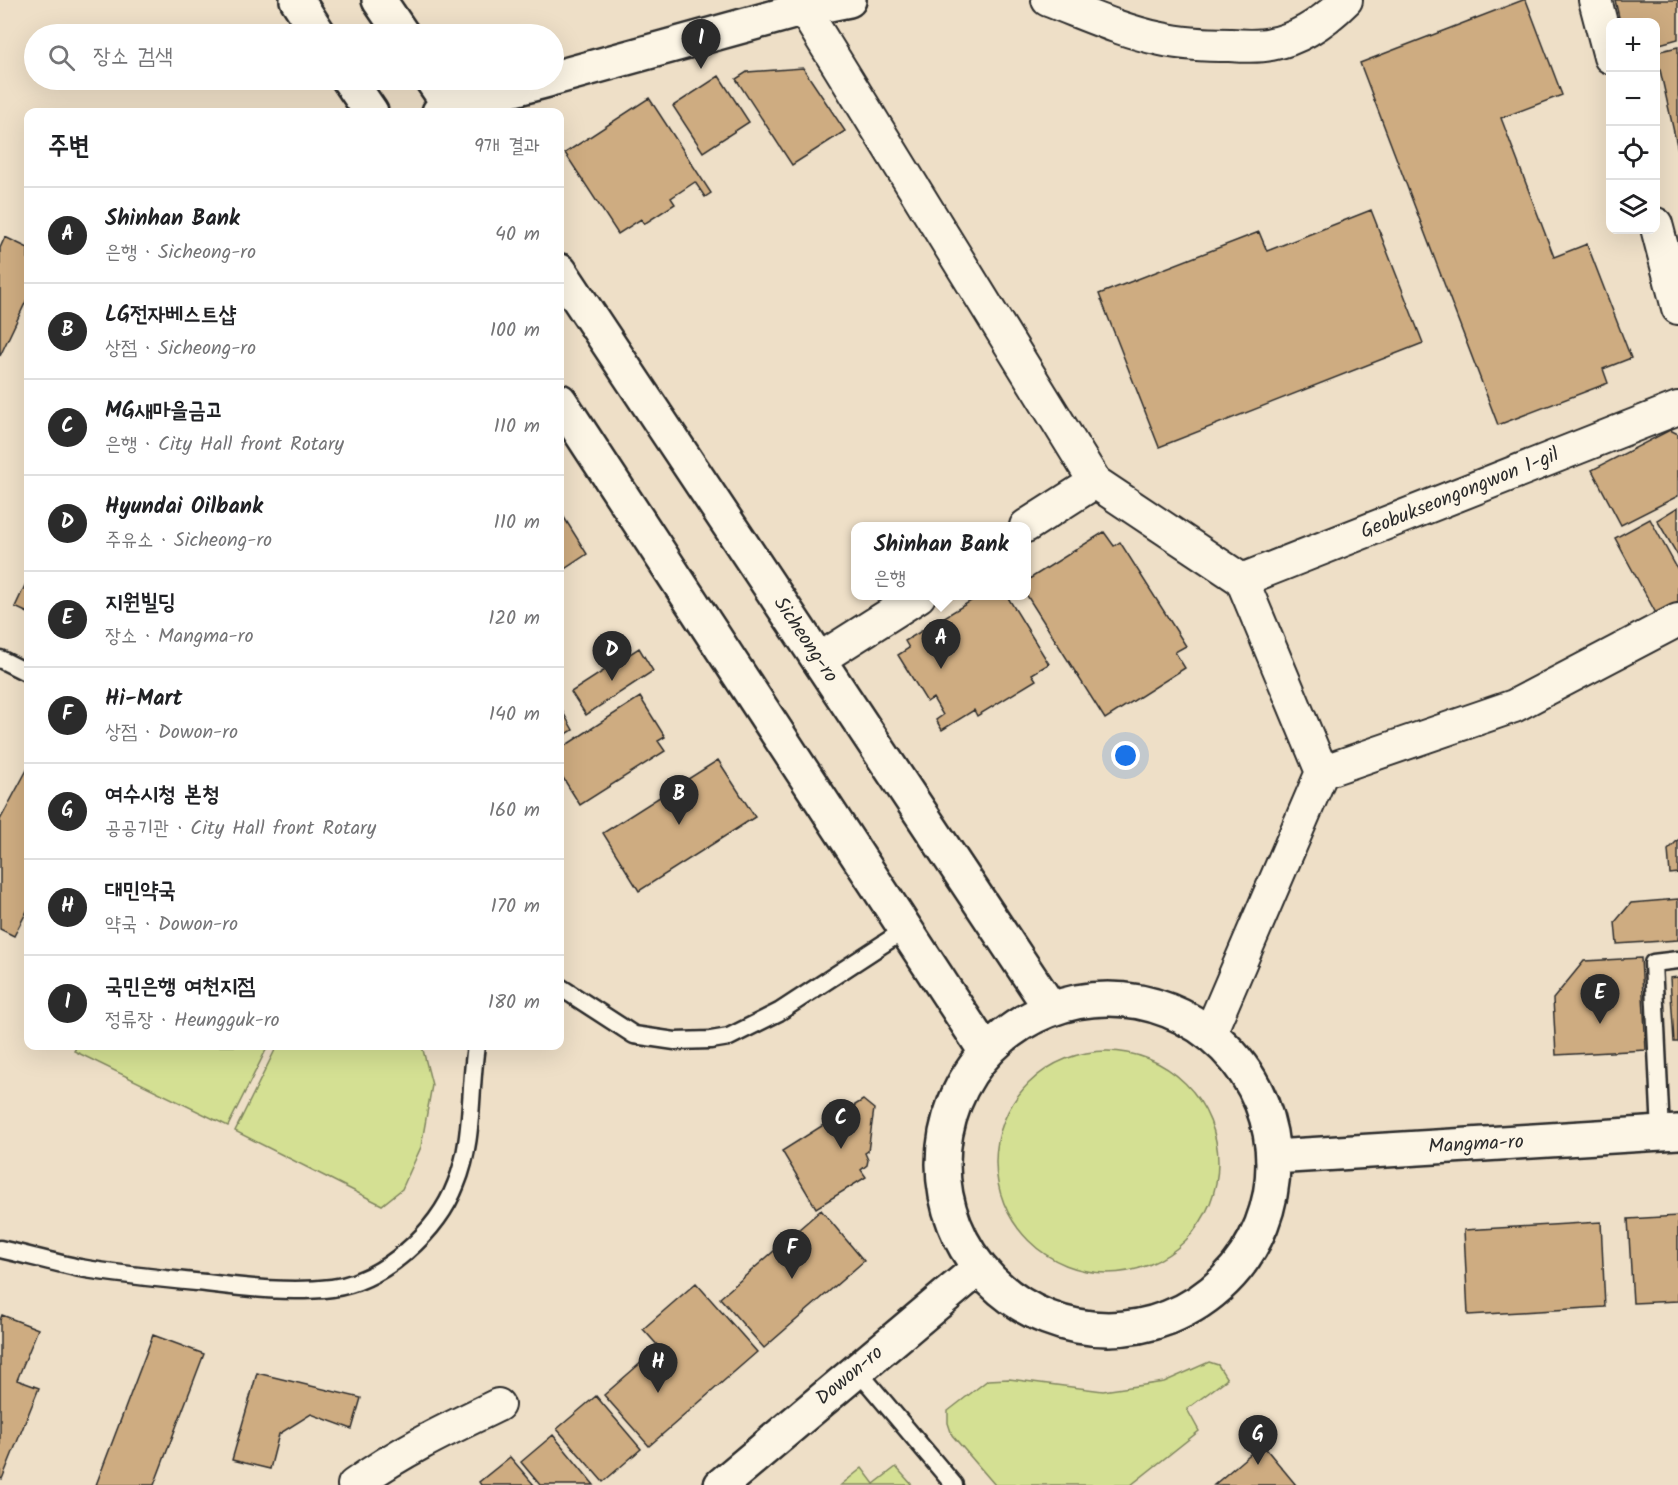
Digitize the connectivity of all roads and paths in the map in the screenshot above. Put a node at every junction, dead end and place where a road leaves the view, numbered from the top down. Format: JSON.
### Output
{"nodes":[{"id":1,"x":297,"y":0,"type":"edge"},
{"id":2,"x":379,"y":0,"type":"edge"},
{"id":3,"x":849,"y":0,"type":"edge"},
{"id":4,"x":1048,"y":0,"type":"edge"},
{"id":5,"x":1346,"y":0,"type":"edge"},
{"id":6,"x":1595,"y":0,"type":"edge"},
{"id":7,"x":801,"y":5,"type":"edge"},
{"id":8,"x":313,"y":24,"type":"edge"},
{"id":9,"x":395,"y":24,"type":"edge"},
{"id":10,"x":1606,"y":39,"type":"edge"},
{"id":11,"x":564,"y":75,"type":"edge"},
{"id":12,"x":356,"y":90,"type":"edge"},
{"id":13,"x":502,"y":90,"type":"edge"},
{"id":14,"x":443,"y":103,"type":"edge"},
{"id":15,"x":368,"y":108,"type":"edge"},
{"id":16,"x":1659,"y":234,"type":"edge"},
{"id":17,"x":564,"y":277,"type":"edge"},
{"id":18,"x":1678,"y":308,"type":"edge"},
{"id":19,"x":564,"y":407,"type":"edge"},
{"id":20,"x":1678,"y":408,"type":"edge"},
{"id":21,"x":1095,"y":483,"type":"junction"},
{"id":22,"x":1031,"y":523,"type":"edge"},
{"id":23,"x":1242,"y":580,"type":"junction"},
{"id":24,"x":913,"y":600,"type":"edge"},
{"id":25,"x":1678,"y":620,"type":"edge"},
{"id":26,"x":0,"y":659,"type":"edge"},
{"id":27,"x":818,"y":660,"type":"junction"},
{"id":28,"x":24,"y":671,"type":"edge"},
{"id":29,"x":1322,"y":772,"type":"junction"},
{"id":30,"x":906,"y":929,"type":"junction"},
{"id":31,"x":1678,"y":960,"type":"edge"},
{"id":32,"x":564,"y":990,"type":"edge"},
{"id":33,"x":1051,"y":1009,"type":"junction"},
{"id":34,"x":1210,"y":1033,"type":"junction"},
{"id":35,"x":476,"y":1050,"type":"edge"},
{"id":36,"x":986,"y":1052,"type":"junction"},
{"id":37,"x":1669,"y":1132,"type":"edge"},
{"id":38,"x":1274,"y":1157,"type":"junction"},
{"id":39,"x":0,"y":1249,"type":"edge"},
{"id":40,"x":979,"y":1268,"type":"junction"},
{"id":41,"x":857,"y":1370,"type":"junction"},
{"id":42,"x":498,"y":1405,"type":"dead end"},
{"id":43,"x":354,"y":1485,"type":"edge"},
{"id":44,"x":721,"y":1485,"type":"edge"},
{"id":45,"x":954,"y":1485,"type":"edge"}],
"edges":[{"from":1,"to":8,"type":"street"},
{"from":2,"to":9,"type":"street"},
{"from":3,"to":7,"type":"street"},
{"from":4,"to":5,"type":"street"},
{"from":6,"to":10,"type":"street"},
{"from":7,"to":11,"type":"street"},
{"from":7,"to":21,"type":"street"},
{"from":12,"to":15,"type":"street"},
{"from":13,"to":14,"type":"street"},
{"from":16,"to":18,"type":"street"},
{"from":17,"to":27,"type":"street","name":"Sicheong-ro"},
{"from":19,"to":30,"type":"street"},
{"from":20,"to":23,"type":"street","name":"Geobukseongongwon 1-gil"},
{"from":21,"to":22,"type":"street"},
{"from":21,"to":23,"type":"street"},
{"from":23,"to":29,"type":"street"},
{"from":24,"to":27,"type":"street"},
{"from":25,"to":29,"type":"street"},
{"from":26,"to":28,"type":"lane"},
{"from":27,"to":33,"type":"street","name":"Sicheong-ro"},
{"from":29,"to":34,"type":"street"},
{"from":30,"to":32,"type":"lane"},
{"from":30,"to":36,"type":"street"},
{"from":31,"to":37,"type":"lane"},
{"from":33,"to":34,"type":"street"},
{"from":33,"to":36,"type":"street"},
{"from":34,"to":38,"type":"street"},
{"from":35,"to":39,"type":"lane"},
{"from":36,"to":40,"type":"street"},
{"from":37,"to":38,"type":"street","name":"Mangma-ro"},
{"from":38,"to":40,"type":"street"},
{"from":40,"to":41,"type":"street","name":"Dowon-ro"},
{"from":41,"to":44,"type":"street","name":"Dowon-ro"},
{"from":41,"to":45,"type":"lane"},
{"from":42,"to":43,"type":"street"}]}
